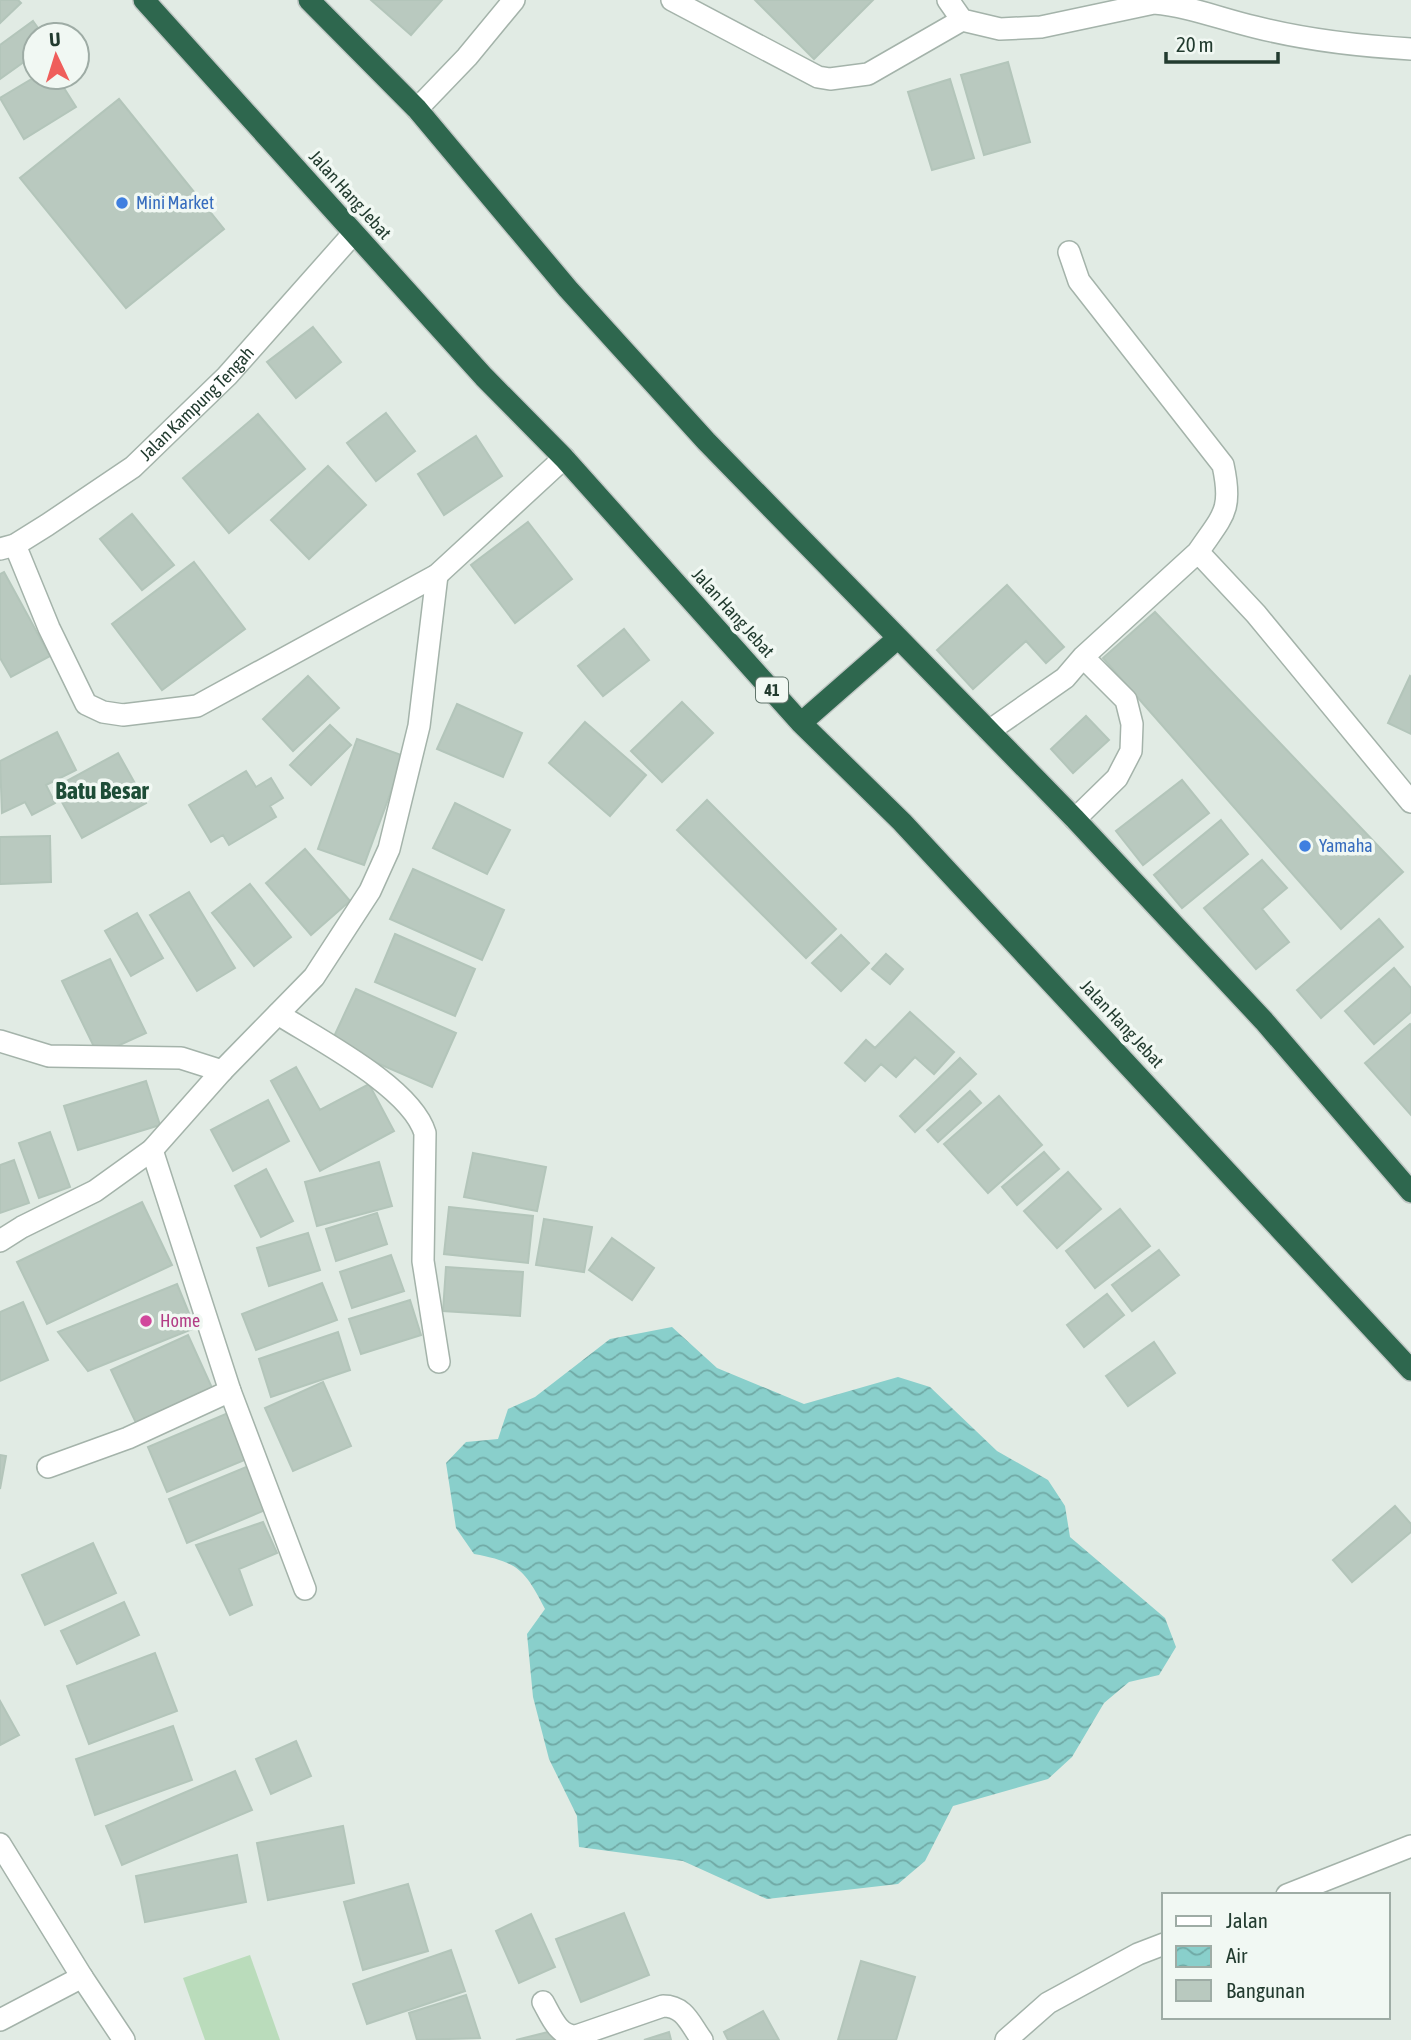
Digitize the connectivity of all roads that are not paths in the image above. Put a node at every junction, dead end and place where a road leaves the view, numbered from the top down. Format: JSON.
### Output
{"nodes":[{"id":1,"x":144,"y":0,"type":"edge"},
{"id":2,"x":309,"y":0,"type":"edge"},
{"id":3,"x":514,"y":0,"type":"edge"},
{"id":4,"x":672,"y":0,"type":"edge"},
{"id":5,"x":948,"y":0,"type":"edge"},
{"id":6,"x":962,"y":20,"type":"junction"},
{"id":7,"x":1411,"y":49,"type":"edge"},
{"id":8,"x":417,"y":109,"type":"junction"},
{"id":9,"x":353,"y":234,"type":"junction"},
{"id":10,"x":1069,"y":252,"type":"dead end"},
{"id":11,"x":564,"y":458,"type":"junction"},
{"id":12,"x":8,"y":547,"type":"edge"},
{"id":13,"x":1198,"y":552,"type":"junction"},
{"id":14,"x":437,"y":575,"type":"junction"},
{"id":15,"x":898,"y":638,"type":"junction"},
{"id":16,"x":1083,"y":657,"type":"junction"},
{"id":17,"x":801,"y":723,"type":"junction"},
{"id":18,"x":989,"y":731,"type":"junction"},
{"id":19,"x":1411,"y":802,"type":"edge"},
{"id":20,"x":1075,"y":819,"type":"junction"},
{"id":21,"x":278,"y":1014,"type":"junction"},
{"id":22,"x":0,"y":1041,"type":"edge"},
{"id":23,"x":222,"y":1071,"type":"junction"},
{"id":24,"x":152,"y":1150,"type":"junction"},
{"id":25,"x":1411,"y":1192,"type":"edge"},
{"id":26,"x":0,"y":1241,"type":"edge"},
{"id":27,"x":439,"y":1362,"type":"dead end"},
{"id":28,"x":1411,"y":1370,"type":"edge"},
{"id":29,"x":230,"y":1391,"type":"junction"},
{"id":30,"x":48,"y":1467,"type":"dead end"},
{"id":31,"x":306,"y":1589,"type":"dead end"},
{"id":32,"x":0,"y":1844,"type":"edge"},
{"id":33,"x":1411,"y":1846,"type":"edge"},
{"id":34,"x":1292,"y":1893,"type":"edge"},
{"id":35,"x":1162,"y":1945,"type":"edge"},
{"id":36,"x":82,"y":1977,"type":"junction"},
{"id":37,"x":543,"y":2002,"type":"dead end"},
{"id":38,"x":0,"y":2020,"type":"edge"},
{"id":39,"x":124,"y":2040,"type":"edge"},
{"id":40,"x":702,"y":2040,"type":"edge"},
{"id":41,"x":1006,"y":2040,"type":"edge"}],
"edges":[{"from":1,"to":9,"type":"highway","name":"Jalan Hang Jebat","number":"41"},
{"from":2,"to":8,"type":"highway"},
{"from":3,"to":8,"type":"street"},
{"from":4,"to":6,"type":"street"},
{"from":5,"to":6,"type":"street"},
{"from":6,"to":7,"type":"street"},
{"from":8,"to":15,"type":"highway"},
{"from":9,"to":11,"type":"highway","name":"Jalan Hang Jebat","number":"41"},
{"from":9,"to":12,"type":"street","name":"Jalan Kampung Tengah"},
{"from":10,"to":13,"type":"street"},
{"from":11,"to":14,"type":"street"},
{"from":11,"to":17,"type":"highway","name":"Jalan Hang Jebat","number":"41"},
{"from":12,"to":14,"type":"street"},
{"from":13,"to":16,"type":"street"},
{"from":13,"to":19,"type":"street"},
{"from":14,"to":21,"type":"street"},
{"from":15,"to":17,"type":"highway"},
{"from":15,"to":18,"type":"highway"},
{"from":16,"to":18,"type":"street"},
{"from":16,"to":20,"type":"street"},
{"from":17,"to":28,"type":"highway","name":"Jalan Hang Jebat","number":"41"},
{"from":18,"to":20,"type":"highway"},
{"from":20,"to":25,"type":"highway"},
{"from":21,"to":23,"type":"street"},
{"from":21,"to":27,"type":"street"},
{"from":22,"to":23,"type":"street"},
{"from":23,"to":24,"type":"street"},
{"from":24,"to":26,"type":"street"},
{"from":24,"to":29,"type":"street"},
{"from":29,"to":30,"type":"street"},
{"from":29,"to":31,"type":"street"},
{"from":32,"to":36,"type":"street"},
{"from":33,"to":34,"type":"street"},
{"from":35,"to":41,"type":"street"},
{"from":36,"to":38,"type":"street"},
{"from":36,"to":39,"type":"street"},
{"from":37,"to":40,"type":"street"}]}
